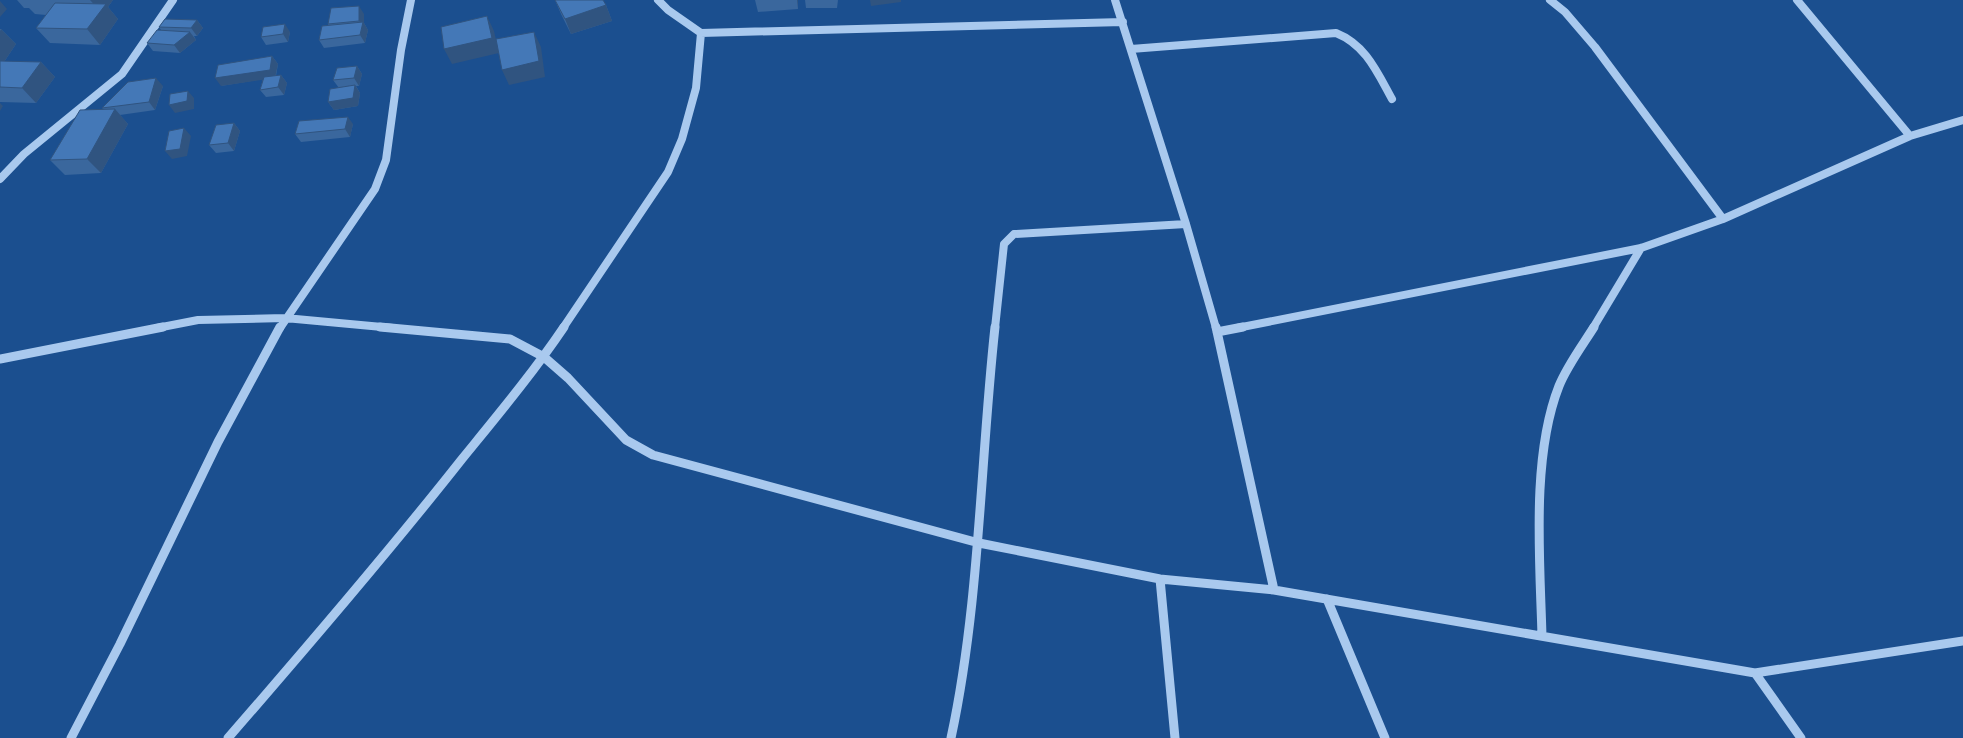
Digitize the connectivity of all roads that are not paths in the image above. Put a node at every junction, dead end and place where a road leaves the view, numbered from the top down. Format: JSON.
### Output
{"nodes":[{"id":1,"x":172,"y":0,"type":"edge"},
{"id":2,"x":411,"y":0,"type":"edge"},
{"id":3,"x":658,"y":0,"type":"edge"},
{"id":4,"x":1115,"y":0,"type":"edge"},
{"id":5,"x":1550,"y":0,"type":"edge"},
{"id":6,"x":1797,"y":0,"type":"edge"},
{"id":7,"x":1123,"y":22,"type":"junction"},
{"id":8,"x":701,"y":33,"type":"junction"},
{"id":9,"x":1131,"y":49,"type":"junction"},
{"id":10,"x":1392,"y":98,"type":"dead end"},
{"id":11,"x":1963,"y":120,"type":"edge"},
{"id":12,"x":1910,"y":136,"type":"junction"},
{"id":13,"x":0,"y":179,"type":"edge"},
{"id":14,"x":1723,"y":219,"type":"junction"},
{"id":15,"x":1186,"y":224,"type":"junction"},
{"id":16,"x":1641,"y":248,"type":"junction"},
{"id":17,"x":285,"y":318,"type":"junction"},
{"id":18,"x":1217,"y":332,"type":"junction"},
{"id":19,"x":544,"y":357,"type":"junction"},
{"id":20,"x":0,"y":359,"type":"edge"},
{"id":21,"x":979,"y":543,"type":"junction"},
{"id":22,"x":1160,"y":579,"type":"junction"},
{"id":23,"x":1274,"y":590,"type":"junction"},
{"id":24,"x":1327,"y":599,"type":"junction"},
{"id":25,"x":1542,"y":636,"type":"junction"},
{"id":26,"x":1963,"y":641,"type":"edge"},
{"id":27,"x":1755,"y":673,"type":"junction"},
{"id":28,"x":70,"y":738,"type":"edge"},
{"id":29,"x":228,"y":738,"type":"edge"},
{"id":30,"x":952,"y":738,"type":"edge"},
{"id":31,"x":1174,"y":738,"type":"edge"},
{"id":32,"x":1385,"y":738,"type":"edge"},
{"id":33,"x":1801,"y":738,"type":"edge"}],
"edges":[{"from":1,"to":13,"type":"street"},
{"from":2,"to":17,"type":"street"},
{"from":3,"to":8,"type":"street"},
{"from":4,"to":7,"type":"street"},
{"from":5,"to":14,"type":"street"},
{"from":6,"to":12,"type":"street"},
{"from":7,"to":8,"type":"street"},
{"from":7,"to":9,"type":"street"},
{"from":8,"to":19,"type":"street"},
{"from":9,"to":10,"type":"street"},
{"from":9,"to":15,"type":"street"},
{"from":11,"to":12,"type":"street"},
{"from":12,"to":14,"type":"street"},
{"from":14,"to":16,"type":"street"},
{"from":15,"to":18,"type":"street"},
{"from":15,"to":21,"type":"street"},
{"from":16,"to":18,"type":"street"},
{"from":16,"to":25,"type":"street"},
{"from":17,"to":19,"type":"street"},
{"from":17,"to":20,"type":"street"},
{"from":17,"to":28,"type":"street"},
{"from":18,"to":23,"type":"street"},
{"from":19,"to":21,"type":"street"},
{"from":19,"to":29,"type":"street"},
{"from":21,"to":22,"type":"street"},
{"from":21,"to":30,"type":"street"},
{"from":22,"to":23,"type":"street"},
{"from":22,"to":31,"type":"street"},
{"from":23,"to":24,"type":"street"},
{"from":24,"to":25,"type":"street"},
{"from":24,"to":32,"type":"street"},
{"from":25,"to":27,"type":"street"},
{"from":26,"to":27,"type":"street"},
{"from":27,"to":33,"type":"street"}]}
